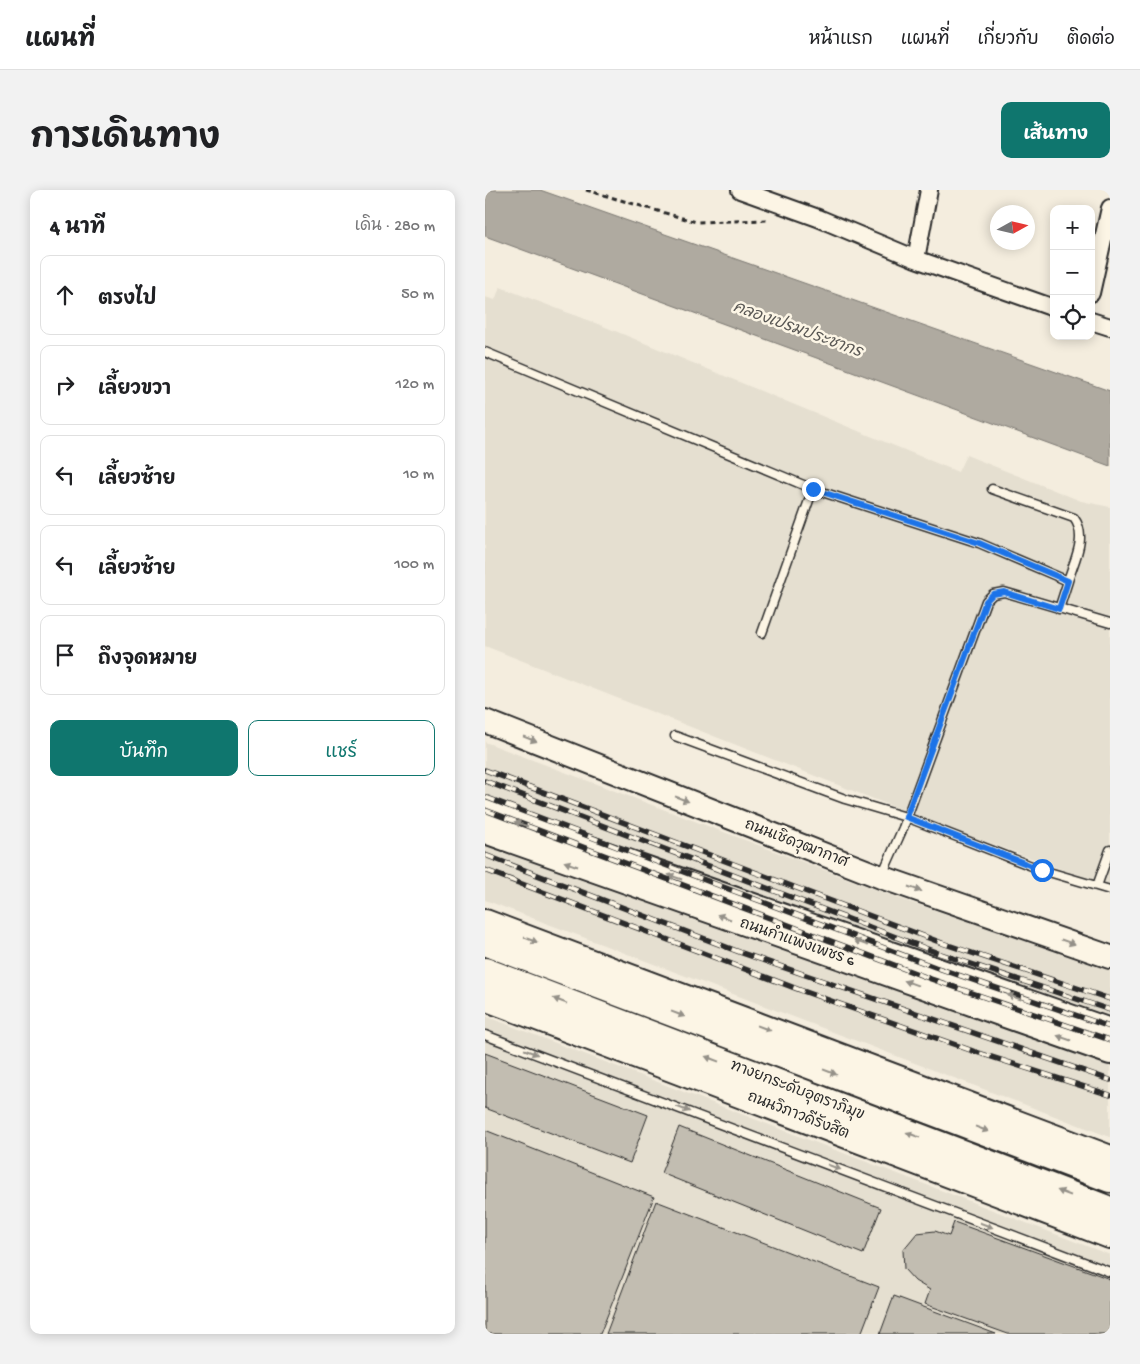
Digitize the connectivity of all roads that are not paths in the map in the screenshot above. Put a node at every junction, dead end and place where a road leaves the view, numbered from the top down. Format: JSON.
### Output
{"nodes":[{"id":1,"x":740,"y":190,"type":"edge"},
{"id":2,"x":929,"y":190,"type":"edge"},
{"id":3,"x":757,"y":193,"type":"edge"},
{"id":4,"x":1110,"y":208,"type":"edge"},
{"id":5,"x":916,"y":259,"type":"junction"},
{"id":6,"x":1095,"y":275,"type":"edge"},
{"id":7,"x":1050,"y":307,"type":"edge"},
{"id":8,"x":1095,"y":322,"type":"edge"},
{"id":9,"x":1110,"y":327,"type":"edge"},
{"id":10,"x":485,"y":352,"type":"edge"},
{"id":11,"x":813,"y":489,"type":"junction"},
{"id":12,"x":992,"y":489,"type":"dead end"},
{"id":13,"x":1068,"y":581,"type":"junction"},
{"id":14,"x":1059,"y":609,"type":"junction"},
{"id":15,"x":1110,"y":624,"type":"edge"},
{"id":16,"x":762,"y":633,"type":"dead end"},
{"id":17,"x":485,"y":722,"type":"edge"},
{"id":18,"x":675,"y":736,"type":"dead end"},
{"id":19,"x":485,"y":811,"type":"edge"},
{"id":20,"x":906,"y":817,"type":"junction"},
{"id":21,"x":485,"y":832,"type":"edge"},
{"id":22,"x":1110,"y":850,"type":"edge"},
{"id":23,"x":885,"y":870,"type":"junction"},
{"id":24,"x":1097,"y":886,"type":"junction"},
{"id":25,"x":1110,"y":890,"type":"edge"},
{"id":26,"x":485,"y":923,"type":"edge"},
{"id":27,"x":485,"y":941,"type":"edge"},
{"id":28,"x":1110,"y":957,"type":"edge"},
{"id":29,"x":485,"y":972,"type":"edge"},
{"id":30,"x":485,"y":997,"type":"edge"},
{"id":31,"x":1110,"y":1030,"type":"edge"},
{"id":32,"x":485,"y":1034,"type":"edge"},
{"id":33,"x":1110,"y":1053,"type":"edge"},
{"id":34,"x":1110,"y":1159,"type":"edge"},
{"id":35,"x":1110,"y":1178,"type":"edge"},
{"id":36,"x":1110,"y":1211,"type":"edge"},
{"id":37,"x":1110,"y":1235,"type":"edge"},
{"id":38,"x":1110,"y":1272,"type":"edge"}],
"edges":[{"from":1,"to":3,"type":"street"},
{"from":2,"to":5,"type":"street"},
{"from":3,"to":5,"type":"street"},
{"from":4,"to":6,"type":"street"},
{"from":5,"to":7,"type":"street"},
{"from":8,"to":9,"type":"street"},
{"from":10,"to":11,"type":"lane"},
{"from":11,"to":13,"type":"lane"},
{"from":11,"to":16,"type":"lane"},
{"from":12,"to":13,"type":"lane"},
{"from":13,"to":14,"type":"lane"},
{"from":14,"to":15,"type":"lane"},
{"from":14,"to":20,"type":"lane"},
{"from":17,"to":23,"type":"main road","name":"ถนนเชิดวุฒากาศ","one_way":true},
{"from":18,"to":20,"type":"lane"},
{"from":31,"to":19,"type":"main road","name":"ถนนกำแพงเพชร 6","one_way":true},
{"from":20,"to":23,"type":"lane"},
{"from":20,"to":24,"type":"lane"},
{"from":33,"to":21,"type":"main road","name":"ถนนกำแพงเพชร 6","one_way":true},
{"from":22,"to":24,"type":"lane"},
{"from":23,"to":28,"type":"main road","name":"ถนนเชิดวุฒากาศ","one_way":true},
{"from":24,"to":25,"type":"lane"},
{"from":26,"to":34,"type":"highway","one_way":true},
{"from":27,"to":35,"type":"highway","name":"ทางยกระดับอุตราภิมุข","one_way":true},
{"from":36,"to":29,"type":"highway","name":"ทางยกระดับอุตราภิมุข","one_way":true},
{"from":30,"to":37,"type":"highway","name":"ถนนวิภาวดีรังสิต"},
{"from":32,"to":38,"type":"lane","one_way":true}]}
